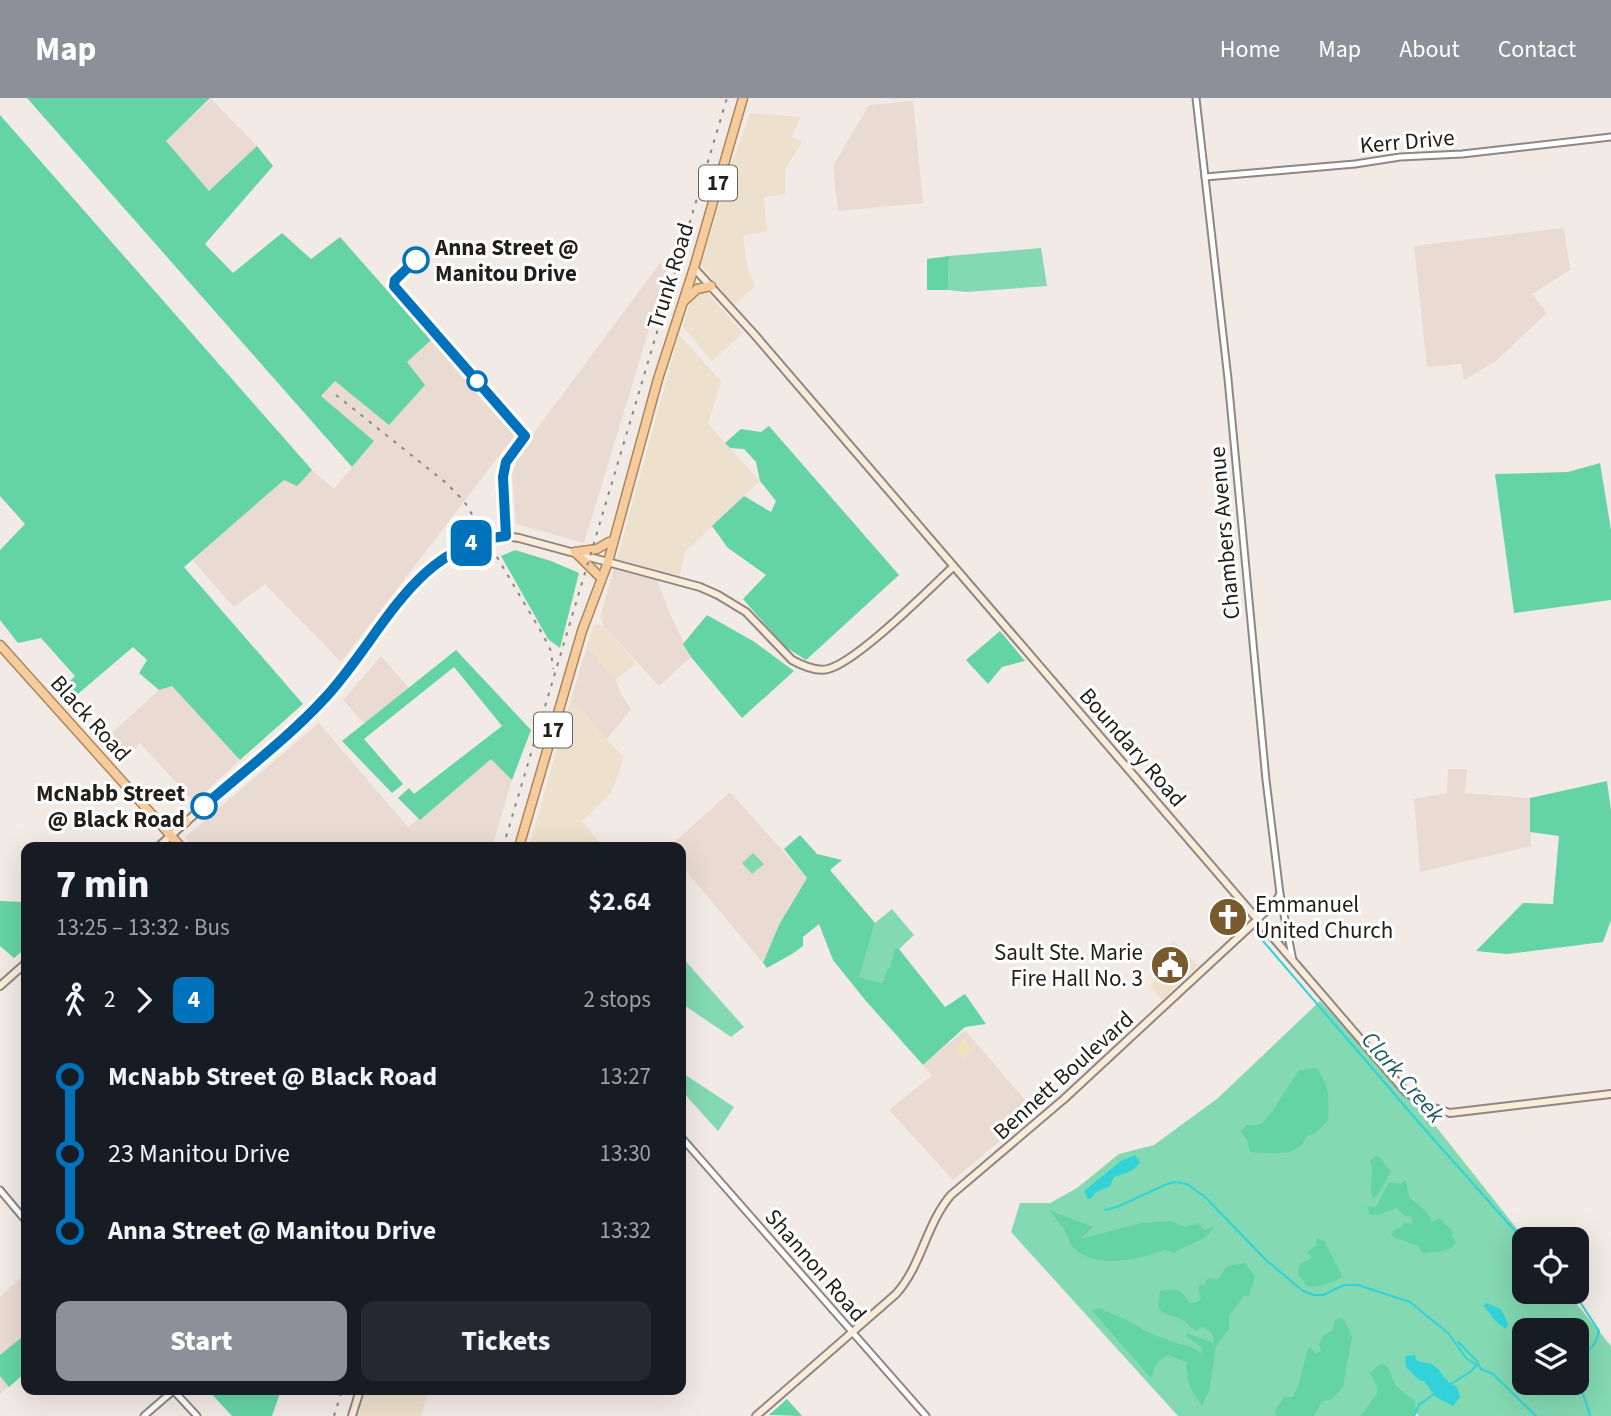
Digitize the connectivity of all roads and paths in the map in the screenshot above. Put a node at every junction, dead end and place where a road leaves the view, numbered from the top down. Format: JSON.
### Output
{"nodes":[{"id":1,"x":743,"y":98,"type":"edge"},
{"id":2,"x":1196,"y":98,"type":"edge"},
{"id":3,"x":1611,"y":137,"type":"edge"},
{"id":4,"x":1205,"y":177,"type":"junction"},
{"id":5,"x":694,"y":268,"type":"junction"},
{"id":6,"x":711,"y":286,"type":"junction"},
{"id":7,"x":682,"y":303,"type":"junction"},
{"id":8,"x":634,"y":465,"type":"junction"},
{"id":9,"x":609,"y":542,"type":"junction"},
{"id":10,"x":575,"y":552,"type":"junction"},
{"id":11,"x":606,"y":561,"type":"junction"},
{"id":12,"x":953,"y":568,"type":"junction"},
{"id":13,"x":598,"y":575,"type":"junction"},
{"id":14,"x":588,"y":613,"type":"junction"},
{"id":15,"x":0,"y":645,"type":"edge"},
{"id":16,"x":186,"y":822,"type":"junction"},
{"id":17,"x":161,"y":824,"type":"junction"},
{"id":18,"x":171,"y":835,"type":"junction"},
{"id":19,"x":163,"y":842,"type":"edge"},
{"id":20,"x":177,"y":842,"type":"edge"},
{"id":21,"x":520,"y":842,"type":"edge"},
{"id":22,"x":1280,"y":894,"type":"junction"},
{"id":23,"x":1257,"y":920,"type":"junction"},
{"id":24,"x":1294,"y":964,"type":"junction"},
{"id":25,"x":21,"y":967,"type":"edge"},
{"id":26,"x":0,"y":986,"type":"edge"},
{"id":27,"x":1611,"y":1094,"type":"edge"},
{"id":28,"x":686,"y":1143,"type":"edge"},
{"id":29,"x":0,"y":1190,"type":"edge"},
{"id":30,"x":21,"y":1215,"type":"edge"},
{"id":31,"x":851,"y":1333,"type":"junction"},
{"id":32,"x":167,"y":1395,"type":"edge"},
{"id":33,"x":178,"y":1395,"type":"edge"},
{"id":34,"x":358,"y":1395,"type":"edge"},
{"id":35,"x":144,"y":1416,"type":"edge"},
{"id":36,"x":197,"y":1416,"type":"edge"},
{"id":37,"x":352,"y":1416,"type":"edge"},
{"id":38,"x":756,"y":1416,"type":"edge"},
{"id":39,"x":926,"y":1416,"type":"edge"}],
"edges":[{"from":1,"to":5,"type":"highway","name":"Trunk Road","number":"17"},
{"from":2,"to":4,"type":"street","name":"Chambers Avenue"},
{"from":3,"to":4,"type":"street","name":"Kerr Drive"},
{"from":4,"to":22,"type":"street","name":"Chambers Avenue"},
{"from":5,"to":6,"type":"main road","name":"Boundary Road"},
{"from":5,"to":7,"type":"highway","name":"Trunk Road","number":"17"},
{"from":6,"to":7,"type":"highway"},
{"from":6,"to":12,"type":"main road","name":"Boundary Road"},
{"from":7,"to":8,"type":"highway","name":"Trunk Road","number":"17"},
{"from":8,"to":9,"type":"highway","name":"Trunk Road","number":"17"},
{"from":8,"to":11,"type":"highway","name":"Trunk Road","number":"17"},
{"from":9,"to":10,"type":"highway"},
{"from":9,"to":11,"type":"highway","name":"Trunk Road","number":"17"},
{"from":10,"to":11,"type":"main road"},
{"from":10,"to":13,"type":"highway"},
{"from":10,"to":16,"type":"main road"},
{"from":11,"to":12,"type":"main road"},
{"from":11,"to":13,"type":"highway","name":"Trunk Road","number":"17"},
{"from":11,"to":14,"type":"highway","name":"Trunk Road","number":"17"},
{"from":12,"to":23,"type":"main road","name":"Boundary Road"},
{"from":13,"to":14,"type":"highway","name":"Trunk Road","number":"17"},
{"from":14,"to":21,"type":"highway","name":"Trunk Road","number":"17"},
{"from":15,"to":17,"type":"highway","name":"Black Road"},
{"from":16,"to":17,"type":"highway"},
{"from":16,"to":18,"type":"main road"},
{"from":17,"to":18,"type":"highway","name":"Black Road"},
{"from":18,"to":19,"type":"main road"},
{"from":18,"to":20,"type":"highway","name":"Black Road"},
{"from":22,"to":23,"type":"street","name":"Bennett Boulevard"},
{"from":22,"to":24,"type":"street","name":"Chambers Avenue"},
{"from":23,"to":24,"type":"main road","name":"Boundary Road"},
{"from":23,"to":31,"type":"main road","name":"Bennett Boulevard"},
{"from":24,"to":27,"type":"main road","name":"Boundary Road"},
{"from":25,"to":26,"type":"main road"},
{"from":28,"to":31,"type":"street","name":"Shannon Road"},
{"from":29,"to":30,"type":"street"},
{"from":31,"to":38,"type":"main road","name":"Bennett Boulevard"},
{"from":31,"to":39,"type":"street","name":"Shannon Road"},
{"from":32,"to":35,"type":"street"},
{"from":33,"to":36,"type":"street"},
{"from":34,"to":37,"type":"main road"}]}
